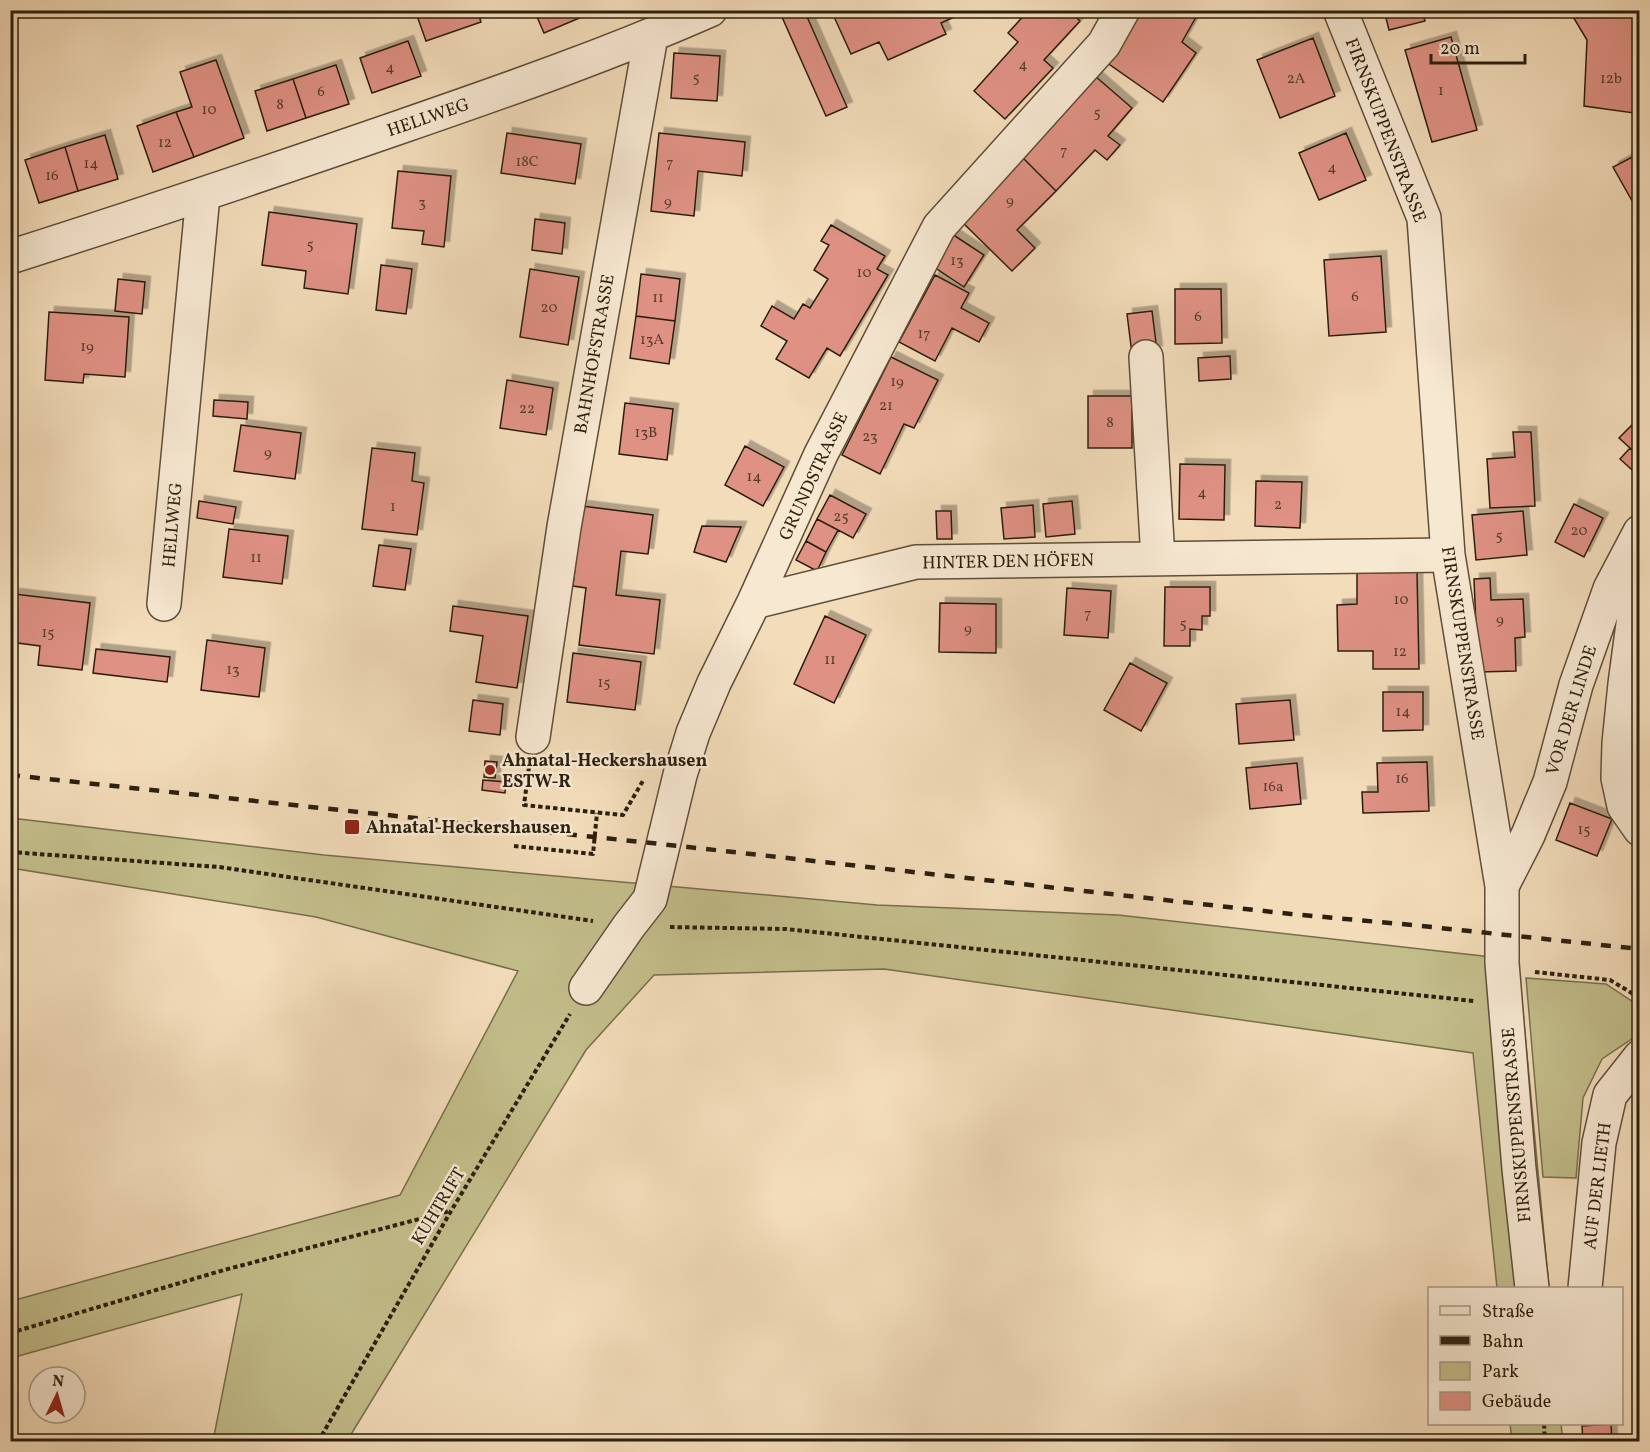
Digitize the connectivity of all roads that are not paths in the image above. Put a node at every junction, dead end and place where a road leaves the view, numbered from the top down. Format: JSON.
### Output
{"nodes":[{"id":1,"x":710,"y":10,"type":"edge"},
{"id":2,"x":1123,"y":10,"type":"edge"},
{"id":3,"x":1340,"y":10,"type":"edge"},
{"id":4,"x":651,"y":36,"type":"junction"},
{"id":5,"x":203,"y":195,"type":"junction"},
{"id":6,"x":10,"y":257,"type":"edge"},
{"id":7,"x":1146,"y":357,"type":"dead end"},
{"id":8,"x":1639,"y":533,"type":"edge"},
{"id":9,"x":1448,"y":555,"type":"junction"},
{"id":10,"x":1158,"y":559,"type":"junction"},
{"id":11,"x":754,"y":603,"type":"junction"},
{"id":12,"x":164,"y":604,"type":"dead end"},
{"id":13,"x":532,"y":737,"type":"road end"},
{"id":14,"x":1640,"y":830,"type":"edge"},
{"id":15,"x":1502,"y":886,"type":"junction"},
{"id":16,"x":586,"y":988,"type":"road end"},
{"id":17,"x":1640,"y":1057,"type":"edge"},
{"id":18,"x":1532,"y":1287,"type":"edge"},
{"id":19,"x":1585,"y":1287,"type":"edge"}],
"edges":[{"from":1,"to":4,"type":"street"},
{"from":2,"to":11,"type":"street","name":"GRUNDSTRASSE"},
{"from":3,"to":9,"type":"street","name":"FIRNSKUPPENSTRASSE"},
{"from":4,"to":5,"type":"street","name":"HELLWEG"},
{"from":4,"to":13,"type":"street","name":"BAHNHOFSTRASSE"},
{"from":5,"to":6,"type":"street","name":"HELLWEG"},
{"from":5,"to":12,"type":"street","name":"HELLWEG"},
{"from":7,"to":10,"type":"street"},
{"from":8,"to":14,"type":"street","name":"VOR DER LINDE"},
{"from":8,"to":15,"type":"street","name":"VOR DER LINDE"},
{"from":9,"to":10,"type":"street","name":"HINTER DEN HÖFEN"},
{"from":9,"to":15,"type":"street","name":"FIRNSKUPPENSTRASSE"},
{"from":10,"to":11,"type":"street","name":"HINTER DEN HÖFEN"},
{"from":11,"to":16,"type":"street","name":"GRUNDSTRASSE"},
{"from":15,"to":18,"type":"street","name":"FIRNSKUPPENSTRASSE"},
{"from":17,"to":19,"type":"street","name":"AUF DER LIETH"}]}
